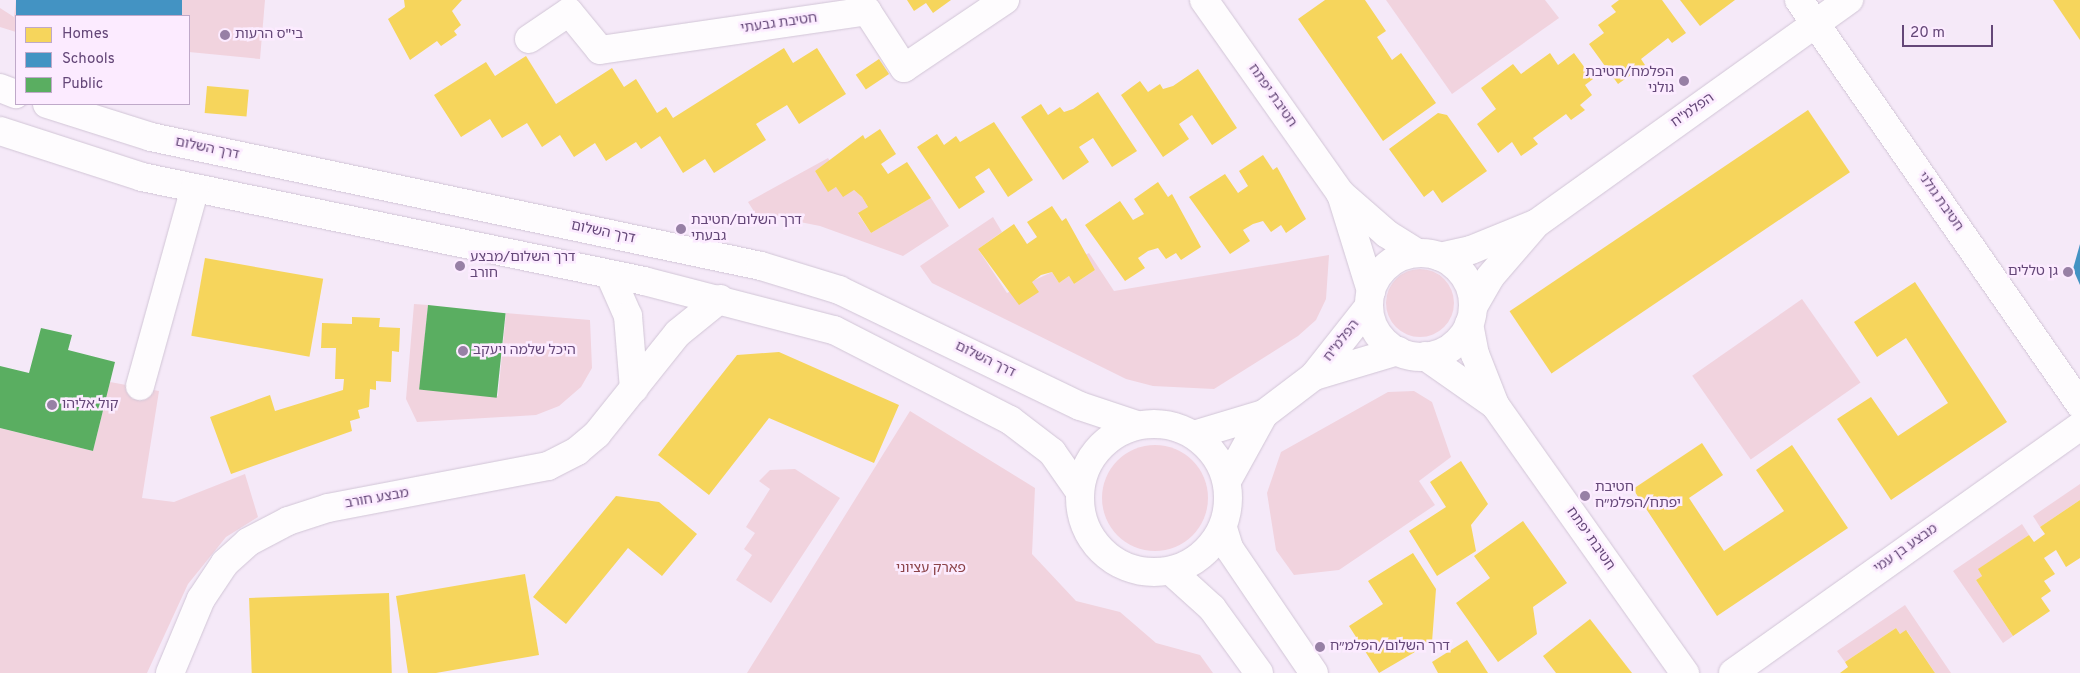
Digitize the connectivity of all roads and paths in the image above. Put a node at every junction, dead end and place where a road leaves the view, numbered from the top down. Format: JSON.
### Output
{"nodes":[{"id":1,"x":1005,"y":0,"type":"edge"},
{"id":2,"x":1204,"y":0,"type":"edge"},
{"id":3,"x":1799,"y":0,"type":"edge"},
{"id":4,"x":1849,"y":0,"type":"edge"},
{"id":5,"x":1816,"y":24,"type":"junction"},
{"id":6,"x":530,"y":40,"type":"dead end"},
{"id":7,"x":0,"y":88,"type":"edge"},
{"id":8,"x":15,"y":94,"type":"edge"},
{"id":9,"x":50,"y":105,"type":"edge"},
{"id":10,"x":0,"y":131,"type":"edge"},
{"id":11,"x":194,"y":188,"type":"junction"},
{"id":12,"x":1340,"y":192,"type":"junction"},
{"id":13,"x":1537,"y":222,"type":"junction"},
{"id":14,"x":1429,"y":255,"type":"junction"},
{"id":15,"x":610,"y":275,"type":"junction"},
{"id":16,"x":1370,"y":298,"type":"junction"},
{"id":17,"x":720,"y":299,"type":"junction"},
{"id":18,"x":1471,"y":315,"type":"junction"},
{"id":19,"x":1398,"y":351,"type":"junction"},
{"id":20,"x":1425,"y":356,"type":"junction"},
{"id":21,"x":1314,"y":376,"type":"junction"},
{"id":22,"x":140,"y":386,"type":"dead end"},
{"id":23,"x":634,"y":389,"type":"junction"},
{"id":24,"x":1495,"y":405,"type":"junction"},
{"id":25,"x":2080,"y":405,"type":"edge"},
{"id":26,"x":1264,"y":414,"type":"junction"},
{"id":27,"x":1137,"y":425,"type":"junction"},
{"id":28,"x":2080,"y":426,"type":"edge"},
{"id":29,"x":1194,"y":435,"type":"junction"},
{"id":30,"x":1227,"y":481,"type":"junction"},
{"id":31,"x":1080,"y":492,"type":"junction"},
{"id":32,"x":1223,"y":528,"type":"junction"},
{"id":33,"x":1171,"y":572,"type":"junction"},
{"id":34,"x":170,"y":673,"type":"edge"},
{"id":35,"x":1259,"y":673,"type":"edge"},
{"id":36,"x":1314,"y":673,"type":"edge"},
{"id":37,"x":1685,"y":673,"type":"edge"},
{"id":38,"x":1733,"y":673,"type":"edge"}],
"edges":[{"from":1,"to":6,"type":"street","name":"חטיבת גבעתי"},
{"from":2,"to":12,"type":"street","name":"חטיבת יפתח"},
{"from":3,"to":5,"type":"street","name":"חטיבת גולני"},
{"from":4,"to":5,"type":"street","name":"הפלמ\"ח"},
{"from":5,"to":13,"type":"street","name":"הפלמ\"ח"},
{"from":5,"to":25,"type":"street","name":"חטיבת גולני"},
{"from":7,"to":8,"type":"street"},
{"from":9,"to":27,"type":"street","name":"דרך השלום"},
{"from":10,"to":11,"type":"street"},
{"from":11,"to":15,"type":"street"},
{"from":11,"to":22,"type":"street"},
{"from":12,"to":14,"type":"street","name":"חטיבת יפתח"},
{"from":12,"to":16,"type":"street","name":"חטיבת יפתח"},
{"from":13,"to":14,"type":"street","name":"הפלמ\"ח"},
{"from":13,"to":18,"type":"street","name":"הפלמ\"ח"},
{"from":14,"to":16,"type":"street"},
{"from":14,"to":18,"type":"street"},
{"from":15,"to":17,"type":"street"},
{"from":15,"to":23,"type":"street"},
{"from":16,"to":19,"type":"street"},
{"from":16,"to":21,"type":"street","name":"הפלמ\"ח"},
{"from":17,"to":23,"type":"street","name":"מבצע חורב"},
{"from":17,"to":31,"type":"street"},
{"from":18,"to":20,"type":"street"},
{"from":18,"to":24,"type":"street","name":"חטיבת יפתח"},
{"from":19,"to":20,"type":"street"},
{"from":19,"to":21,"type":"street","name":"הפלמ\"ח"},
{"from":20,"to":24,"type":"street","name":"חטיבת יפתח"},
{"from":21,"to":26,"type":"street","name":"הפלמ\"ח"},
{"from":23,"to":34,"type":"street","name":"מבצע חורב"},
{"from":24,"to":37,"type":"street","name":"חטיבת יפתח"},
{"from":26,"to":29,"type":"street","name":"הפלמ\"ח"},
{"from":26,"to":30,"type":"street","name":"הפלמ\"ח"},
{"from":27,"to":29,"type":"street"},
{"from":27,"to":31,"type":"street"},
{"from":28,"to":38,"type":"street","name":"מבצע בן עמי"},
{"from":29,"to":30,"type":"street"},
{"from":30,"to":32,"type":"street"},
{"from":31,"to":33,"type":"street"},
{"from":32,"to":33,"type":"street"},
{"from":32,"to":36,"type":"street"},
{"from":33,"to":35,"type":"street"}]}
